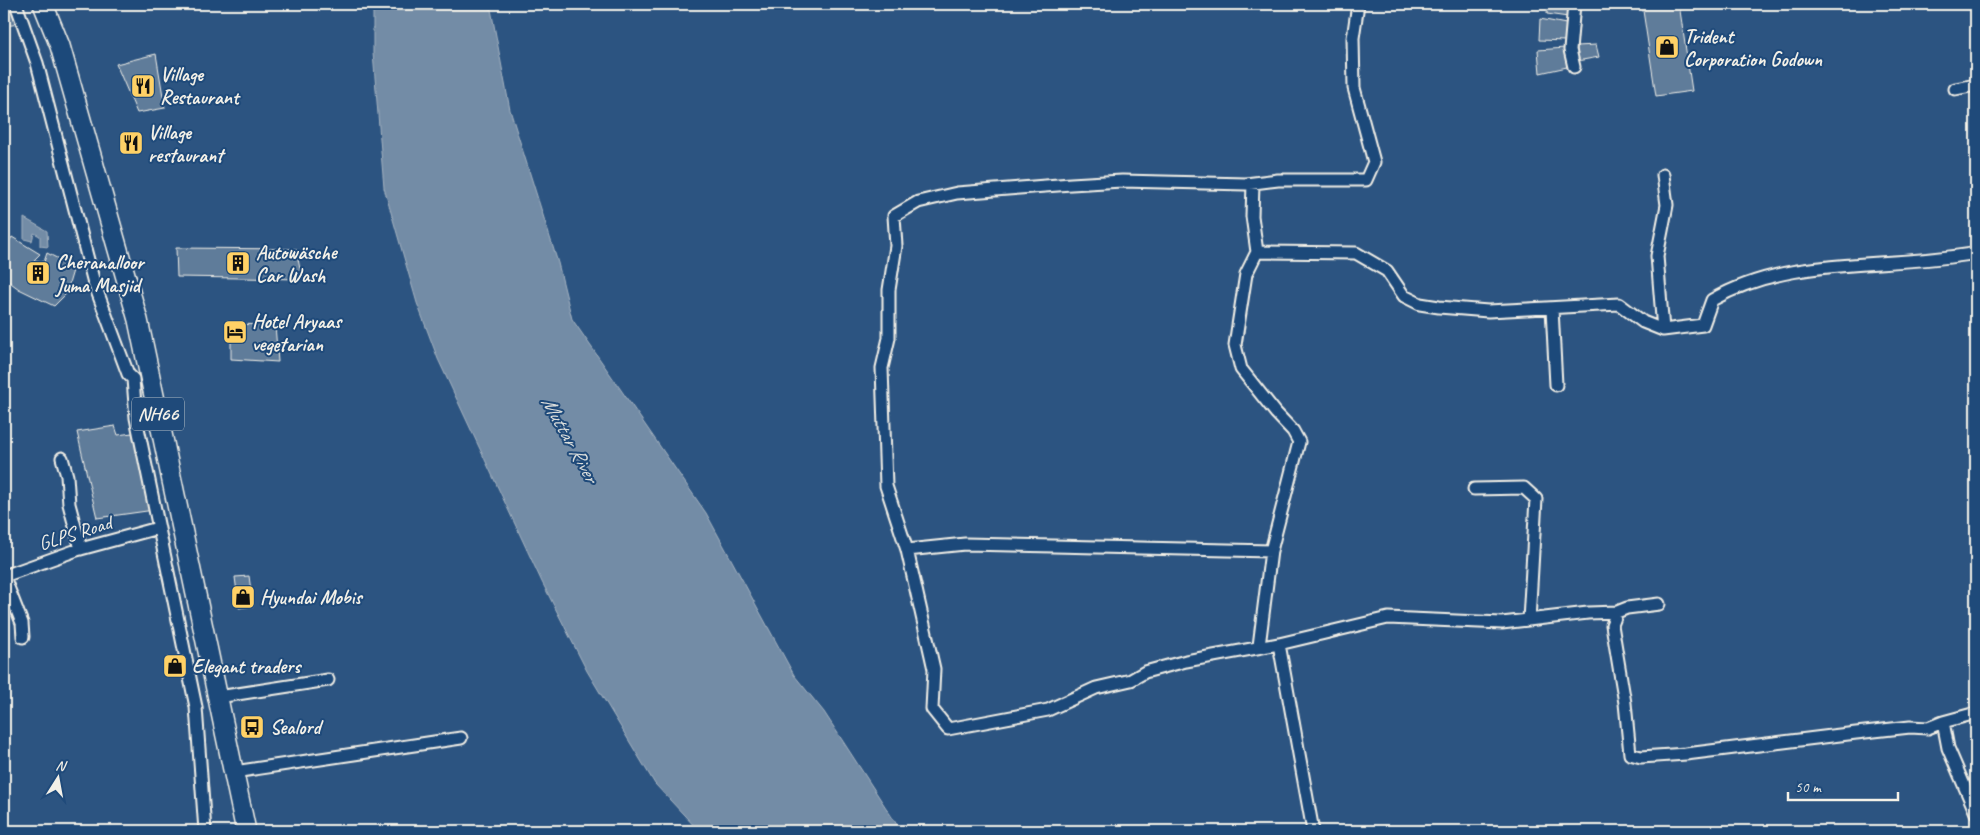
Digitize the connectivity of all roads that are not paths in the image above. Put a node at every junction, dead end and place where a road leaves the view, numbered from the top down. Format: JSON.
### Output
{"nodes":[{"id":1,"x":16,"y":4,"type":"edge"},
{"id":2,"x":43,"y":4,"type":"edge"},
{"id":3,"x":1358,"y":4,"type":"edge"},
{"id":4,"x":1574,"y":4,"type":"edge"},
{"id":5,"x":1574,"y":67,"type":"dead end"},
{"id":6,"x":1976,"y":85,"type":"edge"},
{"id":7,"x":1955,"y":89,"type":"dead end"},
{"id":8,"x":1663,"y":175,"type":"dead end"},
{"id":9,"x":1252,"y":184,"type":"junction"},
{"id":10,"x":1257,"y":252,"type":"junction"},
{"id":11,"x":1976,"y":253,"type":"edge"},
{"id":12,"x":1552,"y":308,"type":"junction"},
{"id":13,"x":1663,"y":330,"type":"junction"},
{"id":14,"x":1556,"y":385,"type":"dead end"},
{"id":15,"x":62,"y":458,"type":"dead end"},
{"id":16,"x":1474,"y":490,"type":"dead end"},
{"id":17,"x":158,"y":528,"type":"junction"},
{"id":18,"x":81,"y":549,"type":"junction"},
{"id":19,"x":907,"y":550,"type":"junction"},
{"id":20,"x":1271,"y":551,"type":"junction"},
{"id":21,"x":4,"y":576,"type":"edge"},
{"id":22,"x":1658,"y":604,"type":"dead end"},
{"id":23,"x":1617,"y":612,"type":"junction"},
{"id":24,"x":1529,"y":620,"type":"junction"},
{"id":25,"x":23,"y":637,"type":"dead end"},
{"id":26,"x":1279,"y":644,"type":"junction"},
{"id":27,"x":1259,"y":646,"type":"junction"},
{"id":28,"x":328,"y":680,"type":"dead end"},
{"id":29,"x":218,"y":697,"type":"junction"},
{"id":30,"x":1976,"y":713,"type":"edge"},
{"id":31,"x":1943,"y":722,"type":"junction"},
{"id":32,"x":461,"y":738,"type":"dead end"},
{"id":33,"x":234,"y":772,"type":"junction"},
{"id":34,"x":1976,"y":813,"type":"edge"},
{"id":35,"x":205,"y":831,"type":"edge"},
{"id":36,"x":246,"y":831,"type":"edge"},
{"id":37,"x":1314,"y":831,"type":"edge"}],
"edges":[{"from":1,"to":17,"type":"street"},
{"from":2,"to":29,"type":"highway","number":"NH66"},
{"from":3,"to":9,"type":"street"},
{"from":4,"to":5,"type":"street"},
{"from":6,"to":7,"type":"street"},
{"from":8,"to":13,"type":"street"},
{"from":9,"to":10,"type":"street"},
{"from":9,"to":19,"type":"street"},
{"from":10,"to":12,"type":"street"},
{"from":10,"to":20,"type":"street"},
{"from":11,"to":13,"type":"street"},
{"from":12,"to":13,"type":"street"},
{"from":12,"to":14,"type":"street"},
{"from":15,"to":18,"type":"street"},
{"from":16,"to":24,"type":"street"},
{"from":17,"to":18,"type":"street","name":"GLPS Road"},
{"from":17,"to":35,"type":"street"},
{"from":18,"to":21,"type":"street","name":"GLPS Road"},
{"from":19,"to":20,"type":"street"},
{"from":19,"to":27,"type":"street"},
{"from":20,"to":27,"type":"street"},
{"from":21,"to":25,"type":"street"},
{"from":22,"to":23,"type":"street"},
{"from":23,"to":24,"type":"street"},
{"from":23,"to":31,"type":"street"},
{"from":24,"to":26,"type":"street"},
{"from":26,"to":27,"type":"street"},
{"from":26,"to":37,"type":"street"},
{"from":28,"to":29,"type":"street"},
{"from":29,"to":33,"type":"highway","number":"NH66"},
{"from":30,"to":31,"type":"street"},
{"from":31,"to":34,"type":"street"},
{"from":32,"to":33,"type":"street"},
{"from":33,"to":36,"type":"highway","number":"NH66"}]}
